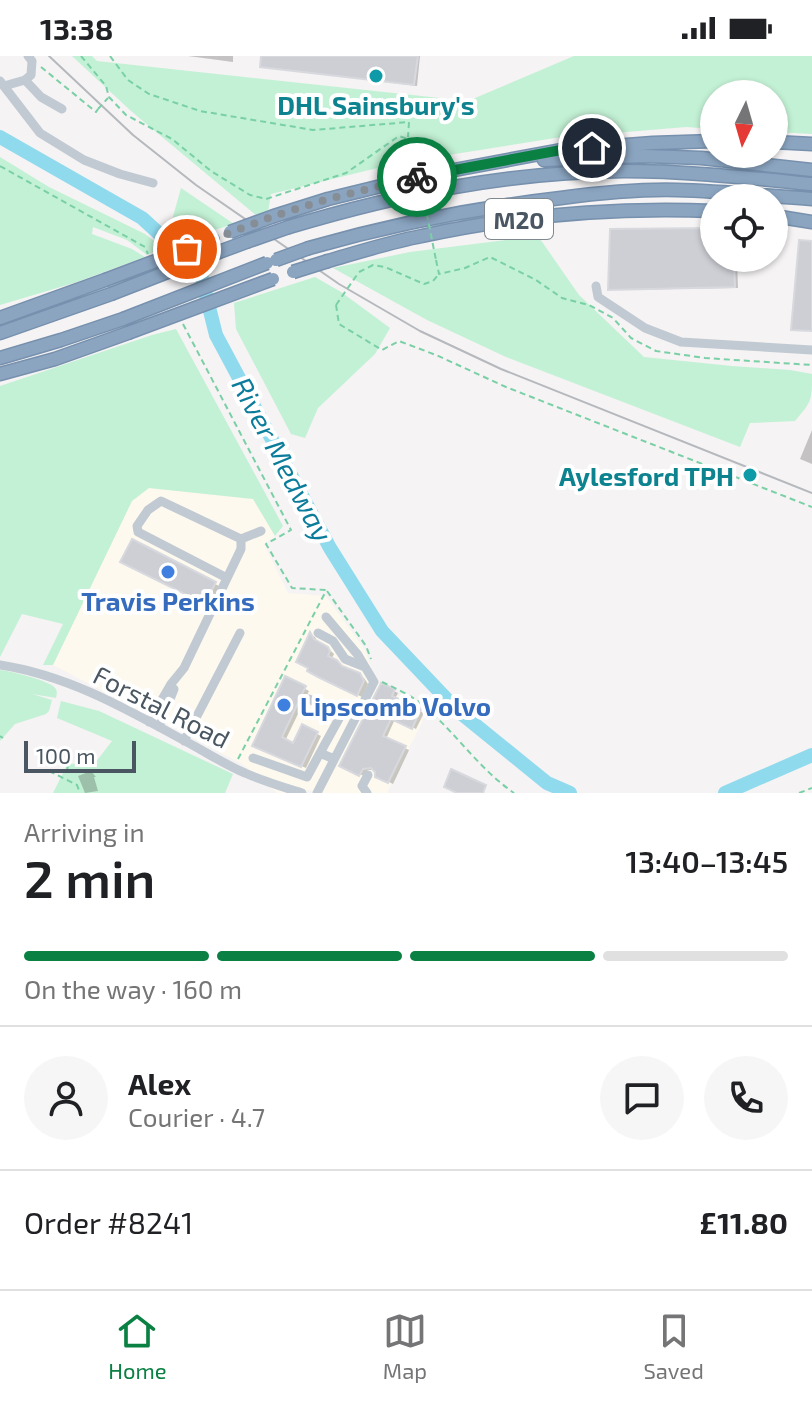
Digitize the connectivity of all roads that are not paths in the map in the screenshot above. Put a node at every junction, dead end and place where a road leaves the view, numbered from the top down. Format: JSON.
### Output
{"nodes":[{"id":1,"x":30,"y":58,"type":"edge"},
{"id":2,"x":25,"y":80,"type":"junction"},
{"id":3,"x":2,"y":84,"type":"edge"},
{"id":4,"x":62,"y":109,"type":"dead end"},
{"id":5,"x":700,"y":141,"type":"edge"},
{"id":6,"x":788,"y":143,"type":"edge"},
{"id":7,"x":812,"y":144,"type":"edge"},
{"id":8,"x":453,"y":170,"type":"junction"},
{"id":9,"x":812,"y":170,"type":"edge"},
{"id":10,"x":153,"y":183,"type":"dead end"},
{"id":11,"x":812,"y":184,"type":"edge"},
{"id":12,"x":812,"y":199,"type":"edge"},
{"id":13,"x":700,"y":211,"type":"edge"},
{"id":14,"x":788,"y":217,"type":"edge"},
{"id":15,"x":812,"y":220,"type":"edge"},
{"id":16,"x":596,"y":286,"type":"dead end"},
{"id":17,"x":0,"y":318,"type":"edge"},
{"id":18,"x":0,"y":333,"type":"edge"},
{"id":19,"x":812,"y":350,"type":"edge"},
{"id":20,"x":0,"y":358,"type":"edge"},
{"id":21,"x":0,"y":374,"type":"edge"},
{"id":22,"x":261,"y":531,"type":"dead end"},
{"id":23,"x":241,"y":539,"type":"junction"},
{"id":24,"x":227,"y":578,"type":"junction"},
{"id":25,"x":326,"y":617,"type":"dead end"},
{"id":26,"x":240,"y":633,"type":"dead end"},
{"id":27,"x":318,"y":633,"type":"dead end"},
{"id":28,"x":0,"y":665,"type":"edge"},
{"id":29,"x":369,"y":667,"type":"junction"},
{"id":30,"x":309,"y":699,"type":"dead end"},
{"id":31,"x":154,"y":724,"type":"junction"},
{"id":32,"x":184,"y":741,"type":"junction"},
{"id":33,"x":320,"y":753,"type":"junction"},
{"id":34,"x":253,"y":758,"type":"dead end"},
{"id":35,"x":334,"y":759,"type":"junction"},
{"id":36,"x":368,"y":775,"type":"dead end"},
{"id":37,"x":302,"y":793,"type":"edge"},
{"id":38,"x":317,"y":793,"type":"edge"},
{"id":39,"x":367,"y":793,"type":"edge"}],
"edges":[{"from":1,"to":2,"type":"street"},
{"from":2,"to":3,"type":"street"},
{"from":2,"to":4,"type":"street"},
{"from":3,"to":10,"type":"street"},
{"from":5,"to":8,"type":"highway","number":"M20"},
{"from":6,"to":7,"type":"highway"},
{"from":8,"to":9,"type":"highway","number":"M20"},
{"from":8,"to":17,"type":"highway","number":"M20","bridge":true},
{"from":11,"to":18,"type":"highway","number":"M20","bridge":true},
{"from":12,"to":20,"type":"highway","number":"M20","bridge":true},
{"from":13,"to":21,"type":"highway","number":"M20","bridge":true},
{"from":14,"to":15,"type":"highway"},
{"from":16,"to":19,"type":"street"},
{"from":22,"to":23,"type":"street"},
{"from":23,"to":24,"type":"street"},
{"from":23,"to":24,"type":"street"},
{"from":24,"to":31,"type":"street"},
{"from":25,"to":29,"type":"street"},
{"from":26,"to":32,"type":"street"},
{"from":27,"to":29,"type":"street"},
{"from":28,"to":31,"type":"street","name":"Forstal Road"},
{"from":29,"to":35,"type":"street"},
{"from":30,"to":33,"type":"street"},
{"from":31,"to":32,"type":"street","name":"Forstal Road"},
{"from":32,"to":37,"type":"street","name":"Forstal Road"},
{"from":33,"to":34,"type":"street"},
{"from":33,"to":35,"type":"street"},
{"from":35,"to":38,"type":"street"},
{"from":36,"to":39,"type":"street"}]}
